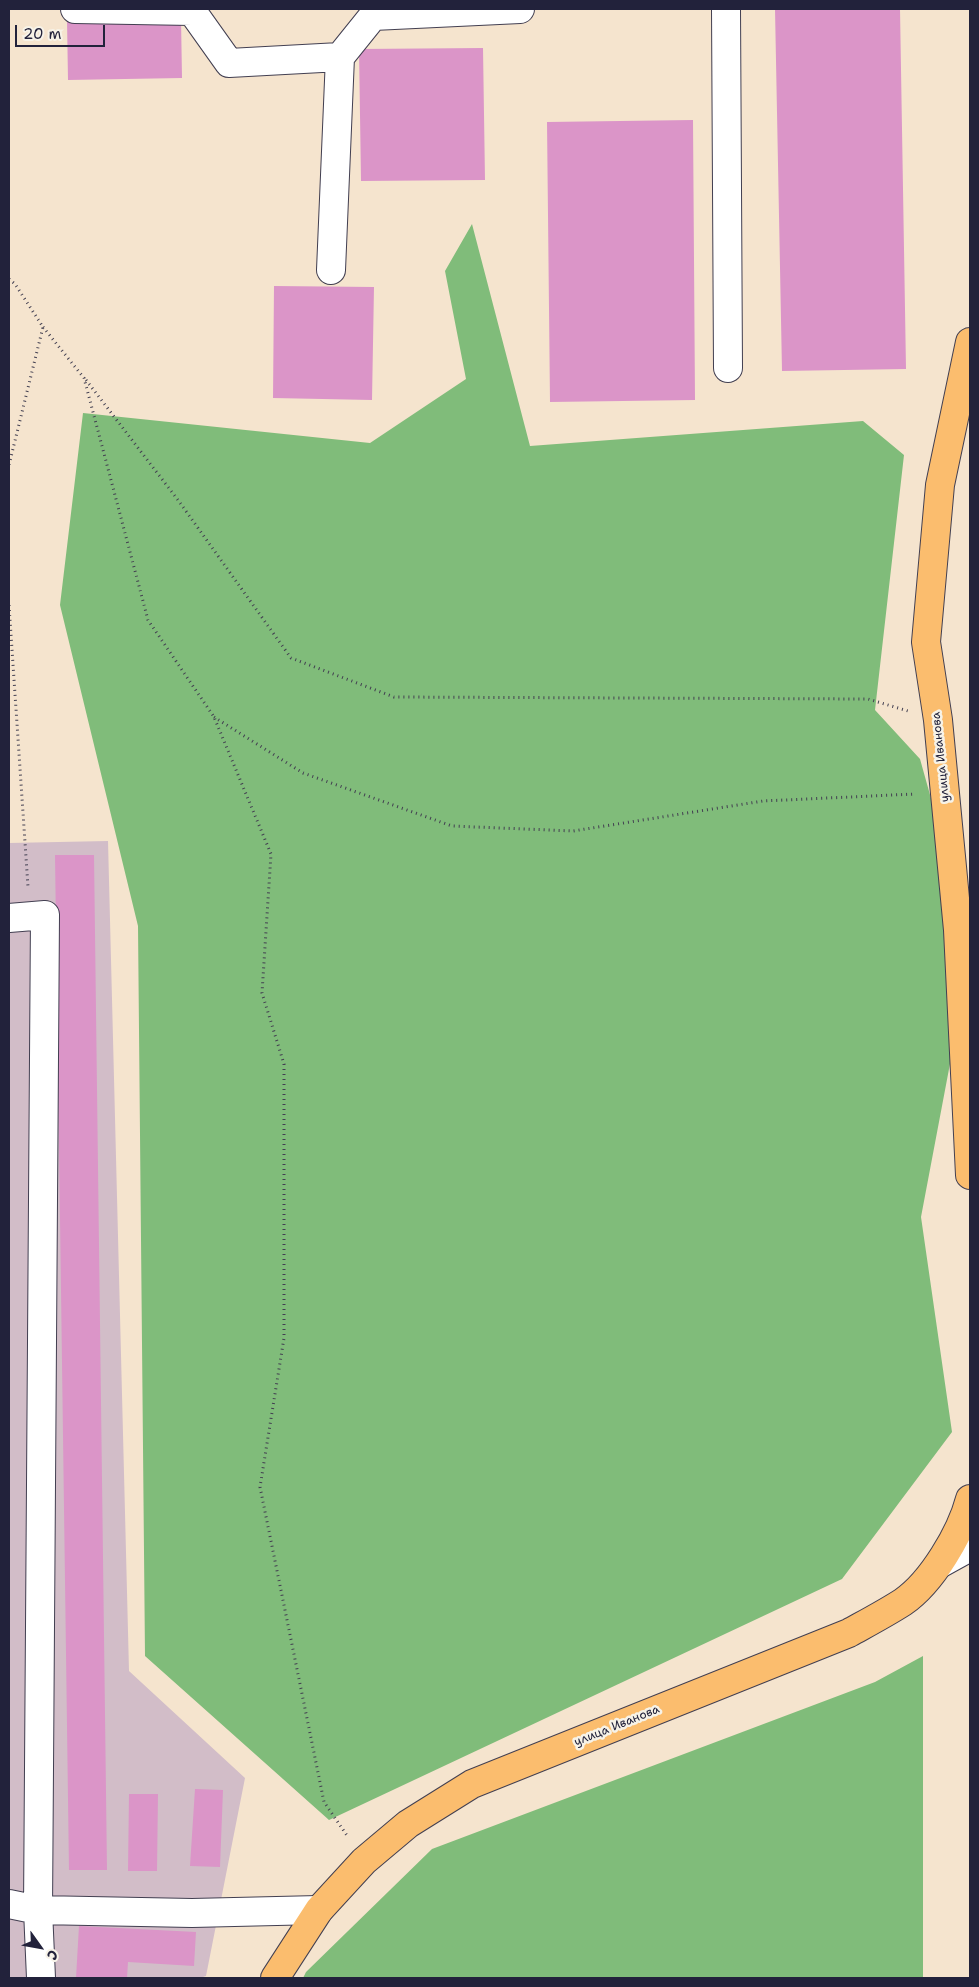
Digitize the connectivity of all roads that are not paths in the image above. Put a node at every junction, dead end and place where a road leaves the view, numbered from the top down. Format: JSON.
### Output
{"nodes":[{"id":1,"x":75,"y":9,"type":"edge"},
{"id":2,"x":520,"y":9,"type":"edge"},
{"id":3,"x":726,"y":9,"type":"edge"},
{"id":4,"x":374,"y":13,"type":"edge"},
{"id":5,"x":340,"y":56,"type":"junction"},
{"id":6,"x":332,"y":270,"type":"dead end"},
{"id":7,"x":970,"y":342,"type":"edge"},
{"id":8,"x":728,"y":368,"type":"dead end"},
{"id":9,"x":19,"y":917,"type":"edge"},
{"id":10,"x":970,"y":1175,"type":"edge"},
{"id":11,"x":970,"y":1499,"type":"edge"},
{"id":12,"x":970,"y":1547,"type":"edge"},
{"id":13,"x":941,"y":1563,"type":"junction"},
{"id":14,"x":9,"y":1904,"type":"edge"},
{"id":15,"x":38,"y":1910,"type":"junction"},
{"id":16,"x":319,"y":1910,"type":"junction"},
{"id":17,"x":42,"y":1978,"type":"edge"},
{"id":18,"x":275,"y":1978,"type":"edge"}],
"edges":[{"from":1,"to":5,"type":"street"},
{"from":2,"to":4,"type":"street"},
{"from":3,"to":8,"type":"street"},
{"from":4,"to":5,"type":"street"},
{"from":5,"to":6,"type":"street"},
{"from":7,"to":10,"type":"main road","name":"улица Иванова"},
{"from":9,"to":15,"type":"street"},
{"from":11,"to":13,"type":"main road","name":"улица Иванова"},
{"from":12,"to":13,"type":"street"},
{"from":13,"to":16,"type":"main road","name":"улица Иванова"},
{"from":14,"to":15,"type":"street"},
{"from":15,"to":16,"type":"street"},
{"from":15,"to":17,"type":"street"},
{"from":16,"to":18,"type":"main road","name":"улица Иванова"}]}
